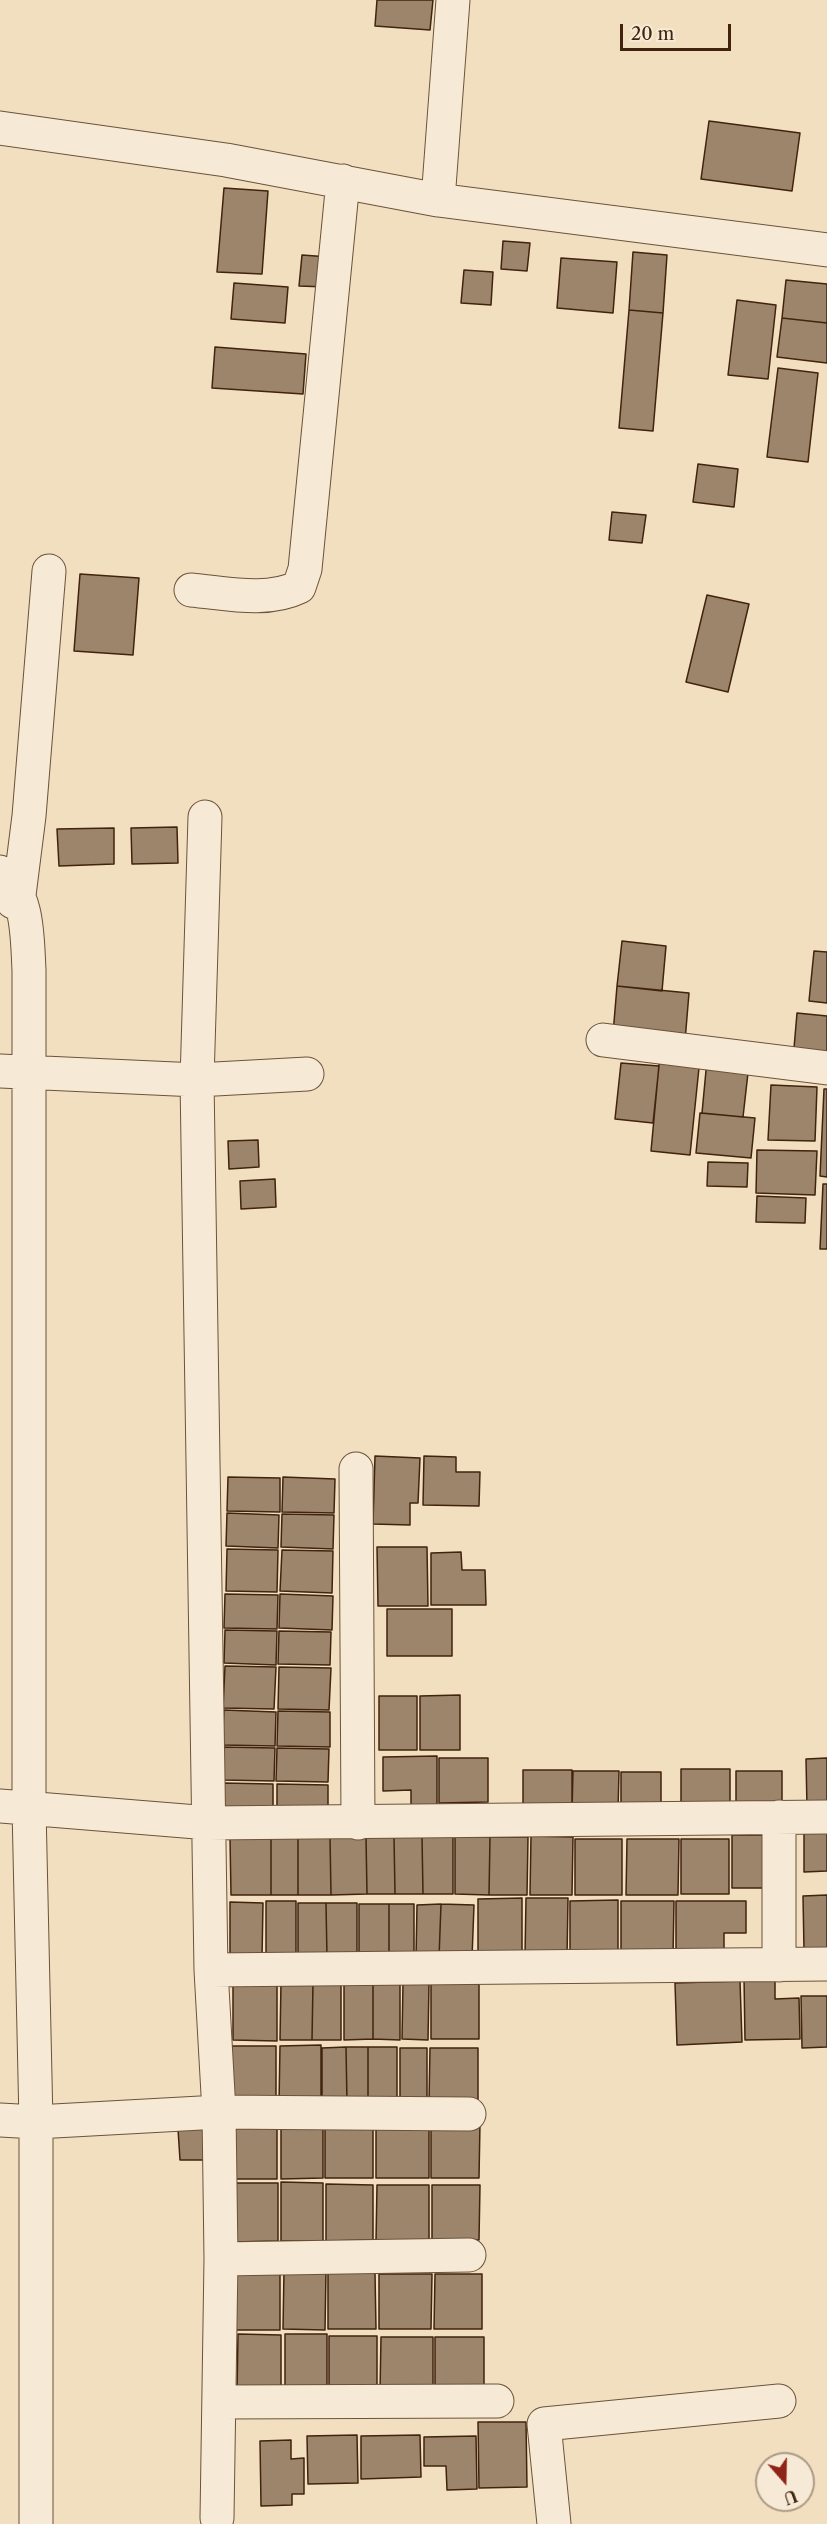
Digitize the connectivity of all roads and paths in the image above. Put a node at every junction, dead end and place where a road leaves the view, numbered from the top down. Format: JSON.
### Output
{"nodes":[{"id":1,"x":453,"y":0,"type":"edge"},
{"id":2,"x":0,"y":128,"type":"edge"},
{"id":3,"x":343,"y":181,"type":"junction"},
{"id":4,"x":438,"y":200,"type":"junction"},
{"id":5,"x":827,"y":250,"type":"edge"},
{"id":6,"x":49,"y":571,"type":"dead end"},
{"id":7,"x":191,"y":590,"type":"dead end"},
{"id":8,"x":206,"y":817,"type":"dead end"},
{"id":9,"x":6,"y":892,"type":"edge"},
{"id":10,"x":603,"y":1040,"type":"dead end"},
{"id":11,"x":827,"y":1068,"type":"edge"},
{"id":12,"x":15,"y":1071,"type":"edge"},
{"id":13,"x":307,"y":1074,"type":"dead end"},
{"id":14,"x":197,"y":1080,"type":"junction"},
{"id":15,"x":356,"y":1469,"type":"dead end"},
{"id":16,"x":15,"y":1807,"type":"edge"},
{"id":17,"x":779,"y":1817,"type":"junction"},
{"id":18,"x":827,"y":1817,"type":"edge"},
{"id":19,"x":358,"y":1823,"type":"junction"},
{"id":20,"x":209,"y":1824,"type":"junction"},
{"id":21,"x":827,"y":1964,"type":"edge"},
{"id":22,"x":779,"y":1965,"type":"junction"},
{"id":23,"x":212,"y":1970,"type":"junction"},
{"id":24,"x":219,"y":2112,"type":"junction"},
{"id":25,"x":469,"y":2114,"type":"dead end"},
{"id":26,"x":0,"y":2120,"type":"edge"},
{"id":27,"x":36,"y":2122,"type":"junction"},
{"id":28,"x":469,"y":2255,"type":"dead end"},
{"id":29,"x":221,"y":2259,"type":"junction"},
{"id":30,"x":497,"y":2401,"type":"dead end"},
{"id":31,"x":779,"y":2401,"type":"dead end"},
{"id":32,"x":219,"y":2402,"type":"junction"},
{"id":33,"x":217,"y":2518,"type":"dead end"},
{"id":34,"x":36,"y":2524,"type":"edge"},
{"id":35,"x":554,"y":2524,"type":"edge"}],
"edges":[{"from":1,"to":4,"type":"street"},
{"from":2,"to":3,"type":"street"},
{"from":3,"to":4,"type":"street"},
{"from":3,"to":7,"type":"street"},
{"from":4,"to":5,"type":"street"},
{"from":6,"to":9,"type":"street"},
{"from":8,"to":14,"type":"street"},
{"from":9,"to":12,"type":"street"},
{"from":10,"to":11,"type":"street"},
{"from":12,"to":14,"type":"street"},
{"from":12,"to":16,"type":"street"},
{"from":13,"to":14,"type":"street"},
{"from":14,"to":20,"type":"street"},
{"from":15,"to":19,"type":"street"},
{"from":16,"to":20,"type":"street"},
{"from":16,"to":27,"type":"street"},
{"from":17,"to":18,"type":"street"},
{"from":17,"to":19,"type":"street"},
{"from":17,"to":22,"type":"street"},
{"from":19,"to":20,"type":"street"},
{"from":20,"to":23,"type":"street"},
{"from":21,"to":22,"type":"street"},
{"from":22,"to":23,"type":"street"},
{"from":23,"to":24,"type":"street"},
{"from":24,"to":25,"type":"street"},
{"from":24,"to":27,"type":"street"},
{"from":24,"to":29,"type":"street"},
{"from":26,"to":27,"type":"street"},
{"from":27,"to":34,"type":"street"},
{"from":28,"to":29,"type":"street"},
{"from":29,"to":32,"type":"street"},
{"from":30,"to":32,"type":"street"},
{"from":31,"to":35,"type":"street"},
{"from":32,"to":33,"type":"street"}]}
